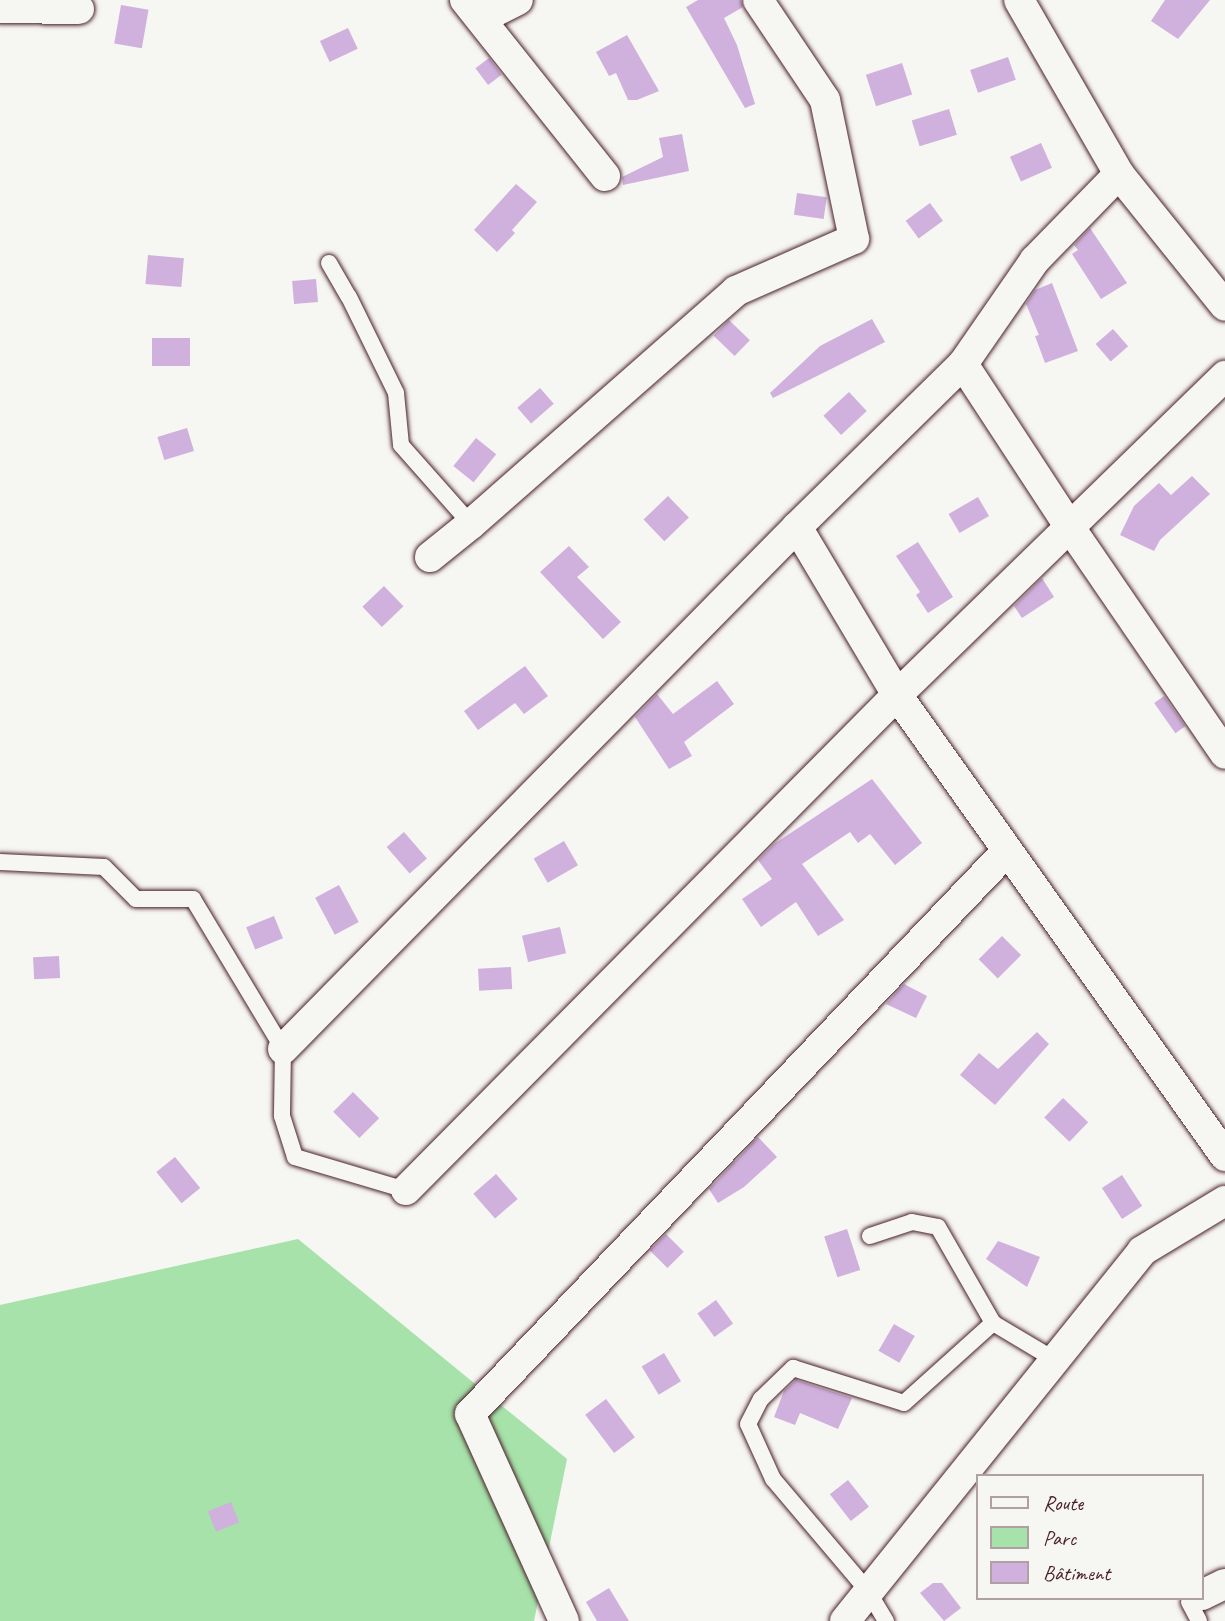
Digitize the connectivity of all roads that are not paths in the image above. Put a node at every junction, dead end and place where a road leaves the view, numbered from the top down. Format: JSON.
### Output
{"nodes":[{"id":1,"x":518,"y":0,"type":"edge"},
{"id":2,"x":758,"y":0,"type":"edge"},
{"id":3,"x":1019,"y":0,"type":"edge"},
{"id":4,"x":0,"y":8,"type":"edge"},
{"id":5,"x":79,"y":9,"type":"dead end"},
{"id":6,"x":474,"y":9,"type":"edge"},
{"id":7,"x":1119,"y":174,"type":"junction"},
{"id":8,"x":605,"y":176,"type":"dead end"},
{"id":9,"x":329,"y":263,"type":"dead end"},
{"id":10,"x":1225,"y":306,"type":"edge"},
{"id":11,"x":963,"y":364,"type":"junction"},
{"id":12,"x":1225,"y":376,"type":"edge"},
{"id":13,"x":471,"y":524,"type":"junction"},
{"id":14,"x":1069,"y":526,"type":"junction"},
{"id":15,"x":797,"y":527,"type":"junction"},
{"id":16,"x":430,"y":557,"type":"dead end"},
{"id":17,"x":897,"y":695,"type":"junction"},
{"id":18,"x":1225,"y":754,"type":"edge"},
{"id":19,"x":1007,"y":851,"type":"junction"},
{"id":20,"x":0,"y":862,"type":"edge"},
{"id":21,"x":284,"y":1049,"type":"junction"},
{"id":22,"x":1225,"y":1156,"type":"edge"},
{"id":23,"x":406,"y":1190,"type":"joint"},
{"id":24,"x":1225,"y":1201,"type":"edge"},
{"id":25,"x":870,"y":1236,"type":"dead end"},
{"id":26,"x":993,"y":1323,"type":"junction"},
{"id":27,"x":1055,"y":1360,"type":"junction"},
{"id":28,"x":1225,"y":1584,"type":"edge"},
{"id":29,"x":868,"y":1591,"type":"junction"},
{"id":30,"x":1204,"y":1599,"type":"edge"},
{"id":31,"x":564,"y":1621,"type":"edge"},
{"id":32,"x":845,"y":1621,"type":"edge"},
{"id":33,"x":886,"y":1621,"type":"edge"}],
"edges":[{"from":1,"to":6,"type":"street"},
{"from":2,"to":13,"type":"street"},
{"from":3,"to":7,"type":"street"},
{"from":4,"to":5,"type":"street"},
{"from":6,"to":8,"type":"street"},
{"from":7,"to":10,"type":"street"},
{"from":7,"to":11,"type":"street"},
{"from":9,"to":13,"type":"lane"},
{"from":11,"to":14,"type":"street"},
{"from":11,"to":15,"type":"street"},
{"from":12,"to":14,"type":"street"},
{"from":13,"to":16,"type":"street"},
{"from":14,"to":17,"type":"street"},
{"from":14,"to":18,"type":"street"},
{"from":15,"to":17,"type":"street"},
{"from":15,"to":21,"type":"street"},
{"from":17,"to":19,"type":"street"},
{"from":17,"to":23,"type":"street"},
{"from":19,"to":22,"type":"street"},
{"from":19,"to":31,"type":"street"},
{"from":20,"to":21,"type":"lane"},
{"from":21,"to":23,"type":"lane"},
{"from":24,"to":27,"type":"street"},
{"from":25,"to":26,"type":"lane"},
{"from":26,"to":27,"type":"lane"},
{"from":26,"to":29,"type":"lane"},
{"from":27,"to":29,"type":"street"},
{"from":28,"to":30,"type":"street"},
{"from":29,"to":32,"type":"street"},
{"from":29,"to":33,"type":"lane"}]}
